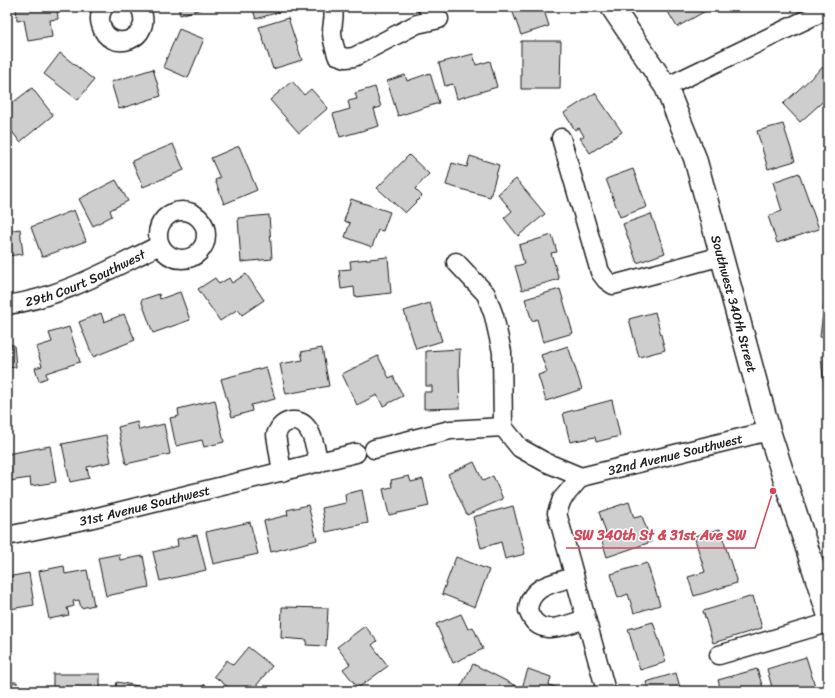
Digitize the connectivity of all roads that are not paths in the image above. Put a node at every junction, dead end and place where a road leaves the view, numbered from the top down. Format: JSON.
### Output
{"nodes":[{"id":1,"x":104,"y":7,"type":"edge"},
{"id":2,"x":140,"y":7,"type":"edge"},
{"id":3,"x":333,"y":7,"type":"edge"},
{"id":4,"x":427,"y":7,"type":"edge"},
{"id":5,"x":612,"y":7,"type":"edge"},
{"id":6,"x":828,"y":9,"type":"edge"},
{"id":7,"x":666,"y":87,"type":"junction"},
{"id":8,"x":561,"y":138,"type":"dead end"},
{"id":9,"x":160,"y":245,"type":"dead end"},
{"id":10,"x":722,"y":256,"type":"junction"},
{"id":11,"x":456,"y":262,"type":"dead end"},
{"id":12,"x":7,"y":305,"type":"edge"},
{"id":13,"x":503,"y":427,"type":"junction"},
{"id":14,"x":769,"y":431,"type":"junction"},
{"id":15,"x":374,"y":449,"type":"dead end"},
{"id":16,"x":356,"y":453,"type":"dead end"},
{"id":17,"x":319,"y":463,"type":"junction"},
{"id":18,"x":282,"y":472,"type":"junction"},
{"id":19,"x":581,"y":477,"type":"junction"},
{"id":20,"x":7,"y":536,"type":"edge"},
{"id":21,"x":574,"y":577,"type":"junction"},
{"id":22,"x":828,"y":613,"type":"edge"},
{"id":23,"x":586,"y":619,"type":"junction"},
{"id":24,"x":828,"y":623,"type":"edge"},
{"id":25,"x":719,"y":655,"type":"dead end"},
{"id":26,"x":606,"y":691,"type":"edge"}],
"edges":[{"from":1,"to":2,"type":"street"},
{"from":3,"to":4,"type":"street"},
{"from":5,"to":7,"type":"main road","name":"Southwest 340th Street"},
{"from":6,"to":7,"type":"street"},
{"from":7,"to":10,"type":"main road","name":"Southwest 340th Street"},
{"from":8,"to":10,"type":"street"},
{"from":9,"to":12,"type":"street","name":"29th Court Southwest"},
{"from":10,"to":14,"type":"main road","name":"Southwest 340th Street"},
{"from":11,"to":13,"type":"street"},
{"from":13,"to":15,"type":"street"},
{"from":13,"to":19,"type":"street"},
{"from":14,"to":19,"type":"street","name":"32nd Avenue Southwest"},
{"from":14,"to":22,"type":"main road","name":"Southwest 340th Street"},
{"from":16,"to":17,"type":"street","name":"31st Avenue Southwest"},
{"from":17,"to":18,"type":"street","name":"31st Avenue Southwest"},
{"from":17,"to":18,"type":"street"},
{"from":18,"to":20,"type":"street","name":"31st Avenue Southwest"},
{"from":19,"to":21,"type":"street"},
{"from":21,"to":23,"type":"street"},
{"from":21,"to":23,"type":"street"},
{"from":23,"to":26,"type":"street"},
{"from":24,"to":25,"type":"street"}]}
